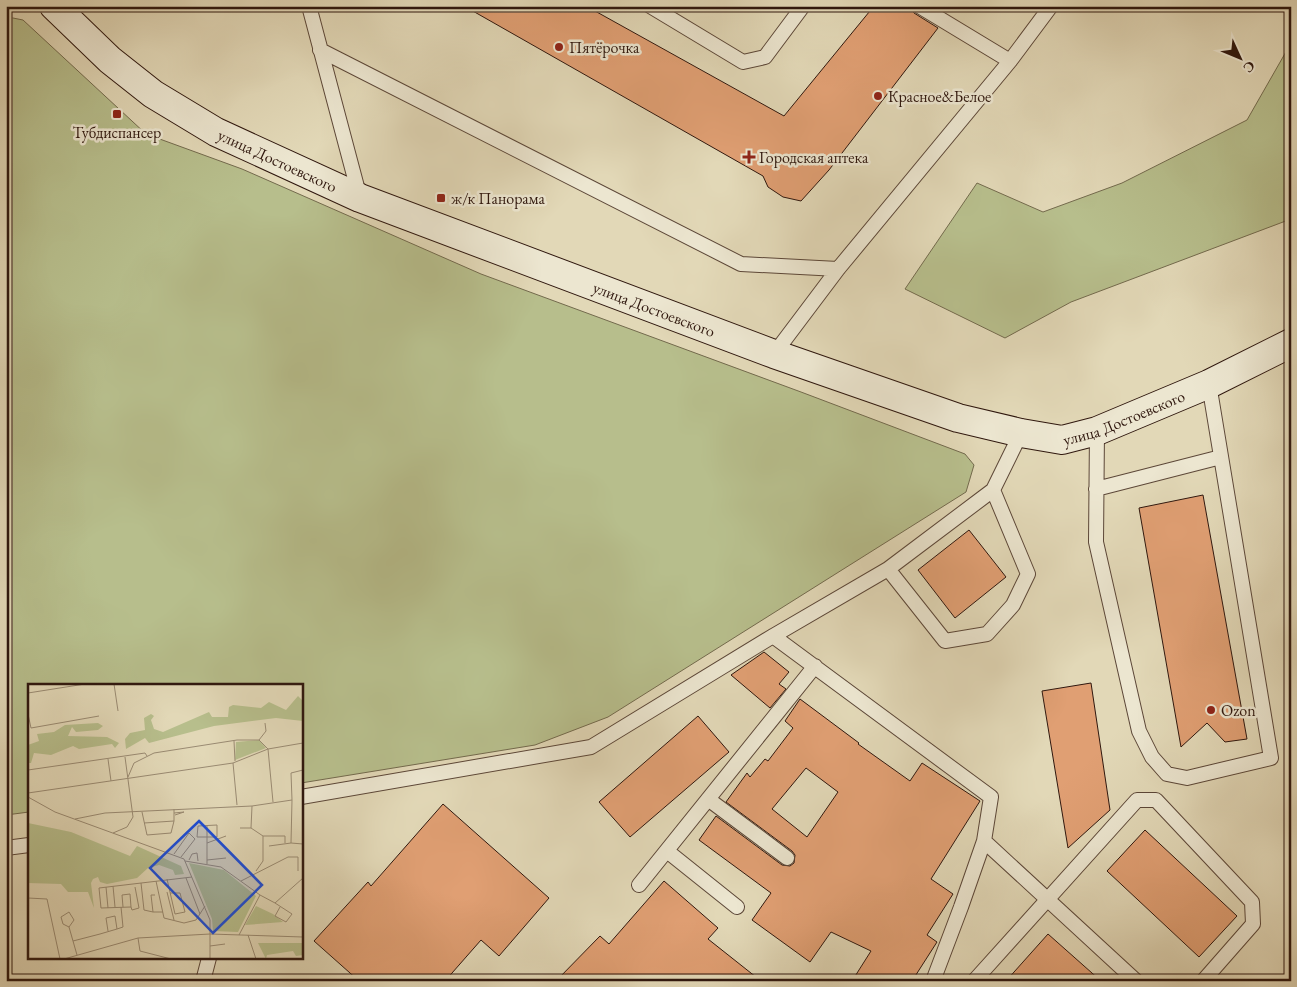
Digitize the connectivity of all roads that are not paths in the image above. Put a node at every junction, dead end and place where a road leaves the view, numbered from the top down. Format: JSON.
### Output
{"nodes":[{"id":1,"x":54,"y":6,"type":"edge"},
{"id":2,"x":309,"y":6,"type":"edge"},
{"id":3,"x":650,"y":6,"type":"edge"},
{"id":4,"x":803,"y":6,"type":"edge"},
{"id":5,"x":918,"y":6,"type":"edge"},
{"id":6,"x":1051,"y":6,"type":"edge"},
{"id":7,"x":320,"y":50,"type":"junction"},
{"id":8,"x":1010,"y":61,"type":"junction"},
{"id":9,"x":360,"y":198,"type":"junction"},
{"id":10,"x":838,"y":269,"type":"junction"},
{"id":11,"x":1291,"y":343,"type":"edge"},
{"id":12,"x":774,"y":354,"type":"junction"},
{"id":13,"x":1210,"y":384,"type":"junction"},
{"id":14,"x":1097,"y":430,"type":"junction"},
{"id":15,"x":1021,"y":433,"type":"junction"},
{"id":16,"x":1221,"y":457,"type":"junction"},
{"id":17,"x":1096,"y":489,"type":"junction"},
{"id":18,"x":993,"y":490,"type":"junction"},
{"id":19,"x":888,"y":569,"type":"junction"},
{"id":20,"x":773,"y":636,"type":"junction"},
{"id":21,"x":815,"y":666,"type":"junction"},
{"id":22,"x":302,"y":797,"type":"edge"},
{"id":23,"x":708,"y":799,"type":"junction"},
{"id":24,"x":984,"y":840,"type":"junction"},
{"id":25,"x":28,"y":845,"type":"edge"},
{"id":26,"x":6,"y":848,"type":"edge"},
{"id":27,"x":667,"y":851,"type":"junction"},
{"id":28,"x":787,"y":858,"type":"dead end"},
{"id":29,"x":640,"y":885,"type":"dead end"},
{"id":30,"x":1046,"y":899,"type":"junction"},
{"id":31,"x":737,"y":907,"type":"dead end"},
{"id":32,"x":208,"y":960,"type":"edge"},
{"id":33,"x":203,"y":981,"type":"edge"},
{"id":34,"x":933,"y":981,"type":"edge"},
{"id":35,"x":974,"y":981,"type":"edge"},
{"id":36,"x":1136,"y":981,"type":"edge"},
{"id":37,"x":1203,"y":981,"type":"edge"}],
"edges":[{"from":1,"to":9,"type":"main road","name":"улица Достоевского"},
{"from":2,"to":7,"type":"lane"},
{"from":3,"to":4,"type":"lane"},
{"from":5,"to":8,"type":"lane"},
{"from":6,"to":8,"type":"lane"},
{"from":7,"to":9,"type":"lane"},
{"from":7,"to":10,"type":"lane"},
{"from":8,"to":10,"type":"lane"},
{"from":9,"to":12,"type":"main road","name":"улица Достоевского"},
{"from":10,"to":12,"type":"lane"},
{"from":11,"to":13,"type":"main road","name":"улица Достоевского"},
{"from":12,"to":15,"type":"main road","name":"улица Достоевского"},
{"from":13,"to":14,"type":"main road","name":"улица Достоевского"},
{"from":13,"to":16,"type":"lane"},
{"from":14,"to":15,"type":"main road","name":"улица Достоевского"},
{"from":14,"to":17,"type":"lane"},
{"from":15,"to":18,"type":"lane"},
{"from":16,"to":17,"type":"lane"},
{"from":16,"to":17,"type":"lane"},
{"from":18,"to":19,"type":"lane"},
{"from":18,"to":19,"type":"lane"},
{"from":19,"to":20,"type":"lane"},
{"from":20,"to":21,"type":"lane"},
{"from":20,"to":22,"type":"lane"},
{"from":21,"to":23,"type":"lane"},
{"from":21,"to":24,"type":"lane"},
{"from":23,"to":27,"type":"lane"},
{"from":23,"to":28,"type":"lane"},
{"from":24,"to":30,"type":"lane"},
{"from":24,"to":34,"type":"lane"},
{"from":25,"to":26,"type":"lane"},
{"from":27,"to":29,"type":"lane"},
{"from":27,"to":31,"type":"lane"},
{"from":30,"to":35,"type":"lane"},
{"from":30,"to":36,"type":"lane"},
{"from":30,"to":37,"type":"lane"},
{"from":32,"to":33,"type":"lane"}]}
